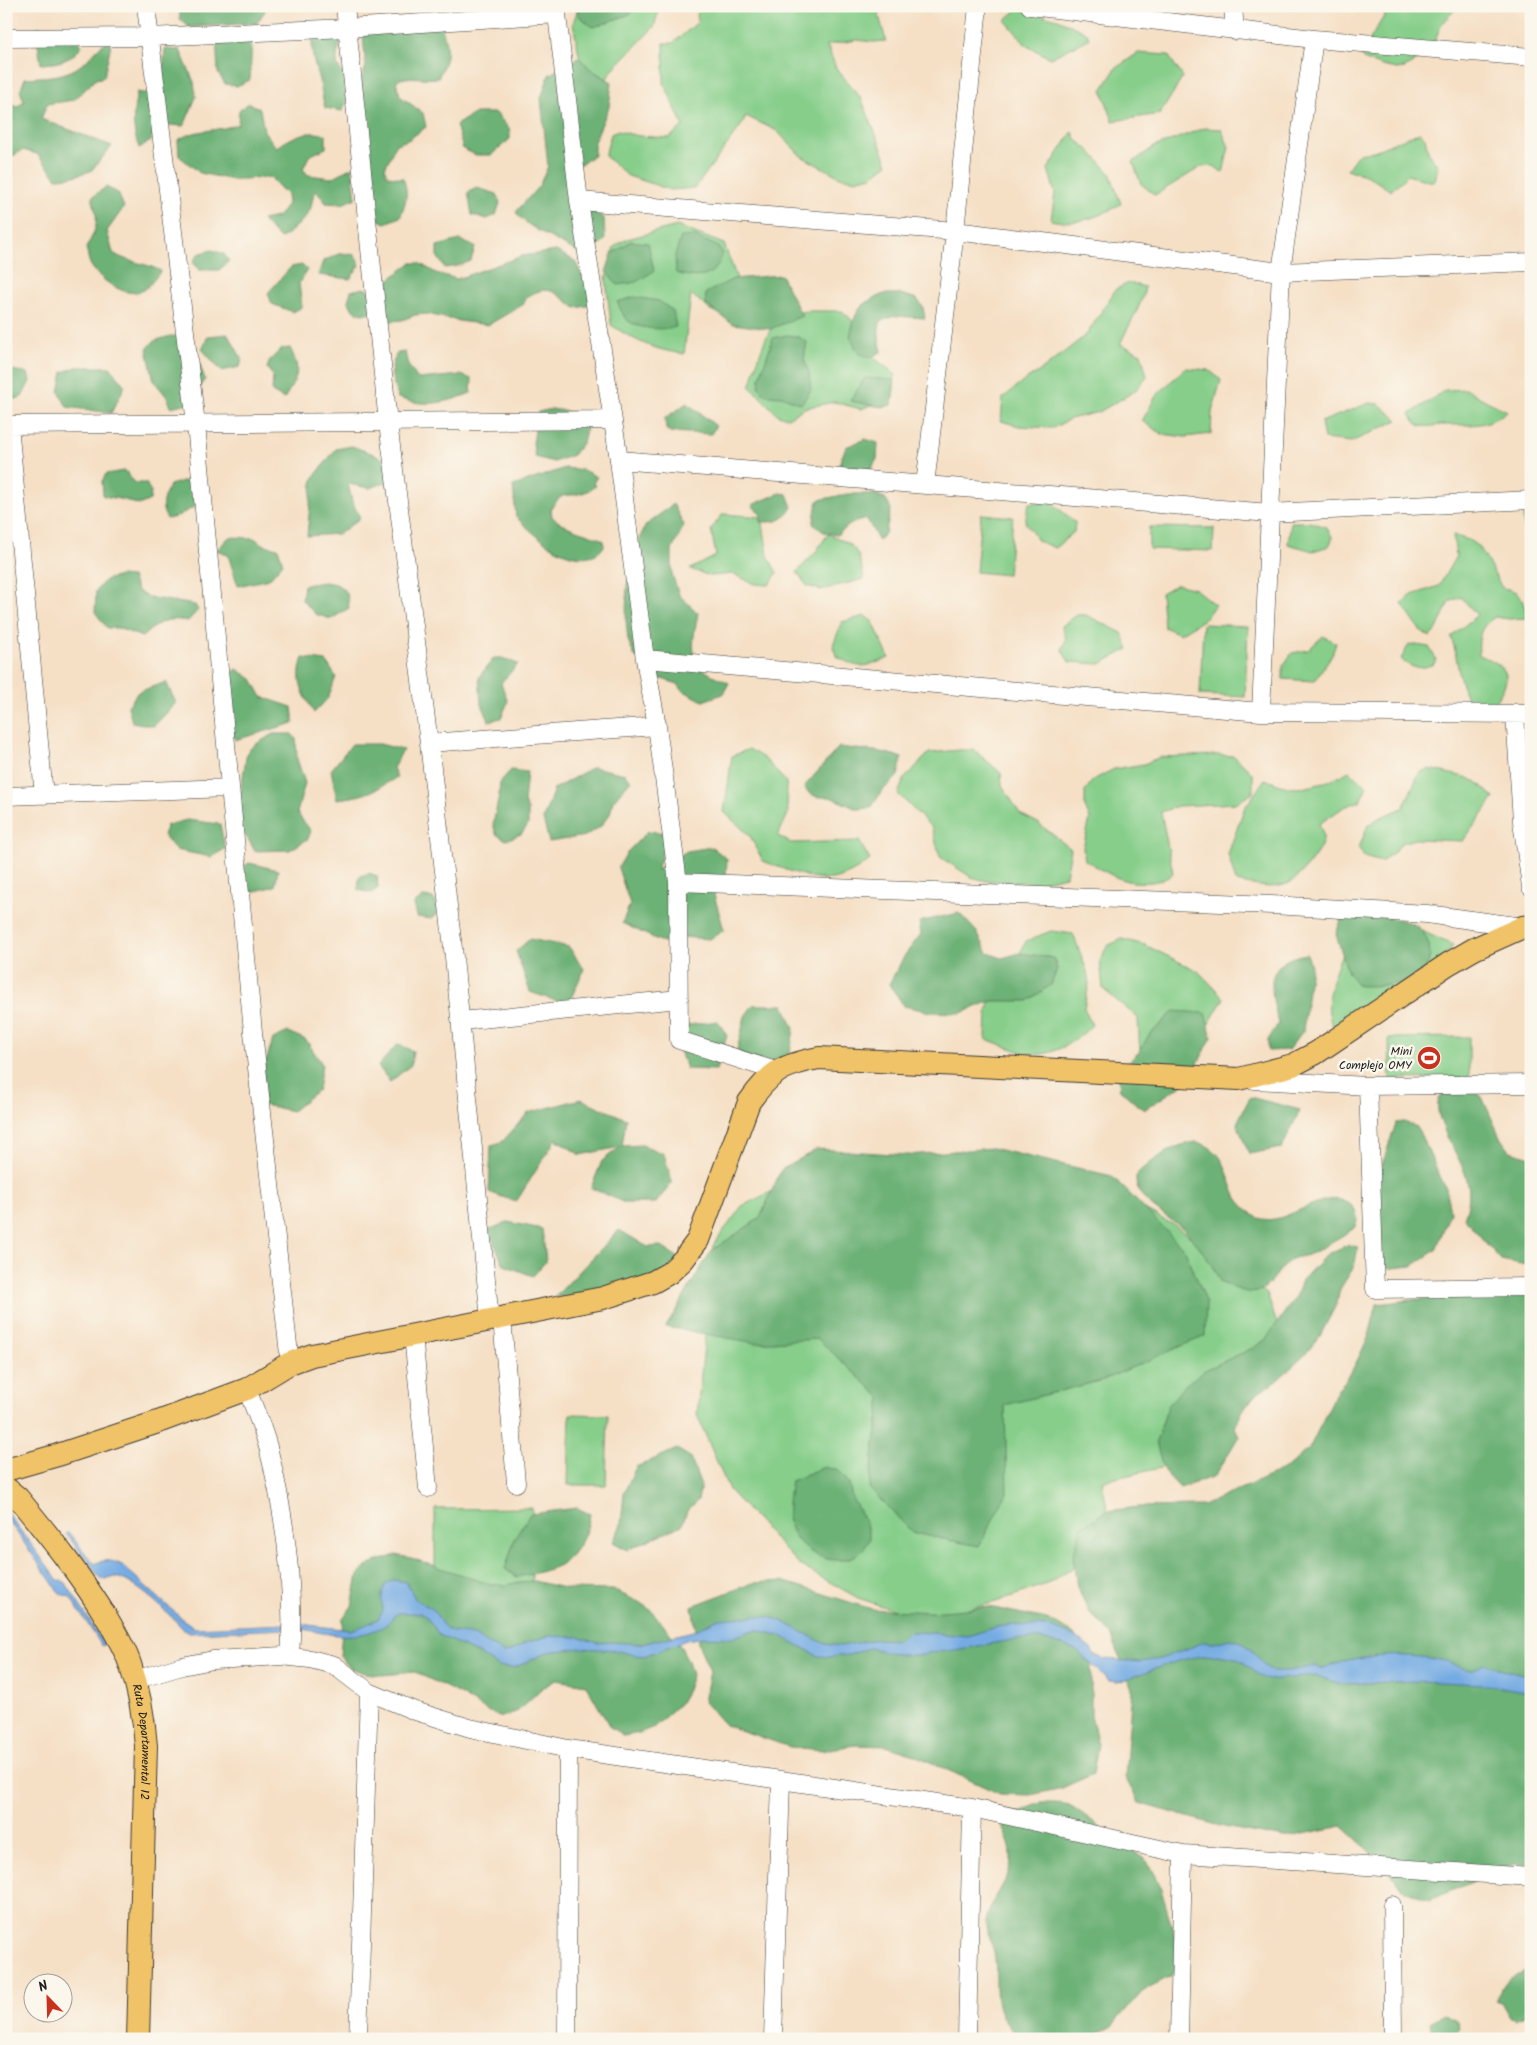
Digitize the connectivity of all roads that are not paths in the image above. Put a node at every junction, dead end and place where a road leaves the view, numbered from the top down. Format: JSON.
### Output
{"nodes":[{"id":1,"x":146,"y":6,"type":"edge"},
{"id":2,"x":345,"y":6,"type":"edge"},
{"id":3,"x":978,"y":6,"type":"edge"},
{"id":4,"x":1030,"y":6,"type":"edge"},
{"id":5,"x":1233,"y":6,"type":"edge"},
{"id":6,"x":557,"y":10,"type":"edge"},
{"id":7,"x":347,"y":28,"type":"junction"},
{"id":8,"x":1235,"y":31,"type":"junction"},
{"id":9,"x":150,"y":37,"type":"junction"},
{"id":10,"x":6,"y":38,"type":"edge"},
{"id":11,"x":1314,"y":40,"type":"junction"},
{"id":12,"x":1531,"y":57,"type":"edge"},
{"id":13,"x":578,"y":201,"type":"junction"},
{"id":14,"x":955,"y":231,"type":"junction"},
{"id":15,"x":1531,"y":262,"type":"edge"},
{"id":16,"x":1281,"y":272,"type":"junction"},
{"id":17,"x":612,"y":420,"type":"junction"},
{"id":18,"x":388,"y":422,"type":"junction"},
{"id":19,"x":196,"y":424,"type":"junction"},
{"id":20,"x":7,"y":425,"type":"edge"},
{"id":21,"x":619,"y":460,"type":"junction"},
{"id":22,"x":925,"y":485,"type":"junction"},
{"id":23,"x":1531,"y":500,"type":"edge"},
{"id":24,"x":1270,"y":514,"type":"junction"},
{"id":25,"x":645,"y":659,"type":"junction"},
{"id":26,"x":1261,"y":712,"type":"junction"},
{"id":27,"x":1523,"y":714,"type":"edge"},
{"id":28,"x":657,"y":726,"type":"junction"},
{"id":29,"x":429,"y":743,"type":"junction"},
{"id":30,"x":229,"y":788,"type":"junction"},
{"id":31,"x":44,"y":795,"type":"junction"},
{"id":32,"x":6,"y":796,"type":"edge"},
{"id":33,"x":678,"y":882,"type":"junction"},
{"id":34,"x":1531,"y":887,"type":"edge"},
{"id":35,"x":1527,"y":926,"type":"edge"},
{"id":36,"x":679,"y":999,"type":"junction"},
{"id":37,"x":461,"y":1021,"type":"junction"},
{"id":38,"x":776,"y":1071,"type":"junction"},
{"id":39,"x":1239,"y":1079,"type":"junction"},
{"id":40,"x":1531,"y":1084,"type":"edge"},
{"id":41,"x":1368,"y":1086,"type":"junction"},
{"id":42,"x":1531,"y":1287,"type":"edge"},
{"id":43,"x":496,"y":1319,"type":"junction"},
{"id":44,"x":412,"y":1336,"type":"junction"},
{"id":45,"x":290,"y":1363,"type":"junction"},
{"id":46,"x":247,"y":1390,"type":"junction"},
{"id":47,"x":6,"y":1470,"type":"edge"},
{"id":48,"x":516,"y":1483,"type":"dead end"},
{"id":49,"x":6,"y":1488,"type":"edge"},
{"id":50,"x":428,"y":1488,"type":"dead end"},
{"id":51,"x":290,"y":1657,"type":"junction"},
{"id":52,"x":135,"y":1680,"type":"junction"},
{"id":53,"x":369,"y":1692,"type":"junction"},
{"id":54,"x":568,"y":1749,"type":"junction"},
{"id":55,"x":781,"y":1780,"type":"junction"},
{"id":56,"x":972,"y":1808,"type":"junction"},
{"id":57,"x":1183,"y":1854,"type":"junction"},
{"id":58,"x":1531,"y":1876,"type":"edge"},
{"id":59,"x":1392,"y":1905,"type":"dead end"},
{"id":60,"x":138,"y":2039,"type":"edge"},
{"id":61,"x":358,"y":2039,"type":"edge"},
{"id":62,"x":567,"y":2039,"type":"edge"},
{"id":63,"x":773,"y":2039,"type":"edge"},
{"id":64,"x":967,"y":2039,"type":"edge"},
{"id":65,"x":1179,"y":2039,"type":"edge"},
{"id":66,"x":1393,"y":2039,"type":"edge"}],
"edges":[{"from":1,"to":9,"type":"street"},
{"from":2,"to":7,"type":"street"},
{"from":3,"to":14,"type":"street"},
{"from":4,"to":8,"type":"street"},
{"from":5,"to":8,"type":"street"},
{"from":6,"to":7,"type":"street"},
{"from":6,"to":13,"type":"street"},
{"from":7,"to":9,"type":"street"},
{"from":7,"to":18,"type":"street"},
{"from":8,"to":11,"type":"street"},
{"from":9,"to":10,"type":"street"},
{"from":9,"to":19,"type":"street"},
{"from":11,"to":12,"type":"street"},
{"from":11,"to":16,"type":"street"},
{"from":13,"to":14,"type":"street"},
{"from":13,"to":17,"type":"street"},
{"from":14,"to":16,"type":"street"},
{"from":14,"to":22,"type":"street"},
{"from":15,"to":16,"type":"street"},
{"from":16,"to":24,"type":"street"},
{"from":17,"to":18,"type":"street"},
{"from":17,"to":21,"type":"street"},
{"from":18,"to":19,"type":"street"},
{"from":18,"to":29,"type":"street"},
{"from":19,"to":20,"type":"street"},
{"from":19,"to":30,"type":"street"},
{"from":20,"to":31,"type":"street"},
{"from":21,"to":22,"type":"street"},
{"from":21,"to":25,"type":"street"},
{"from":22,"to":24,"type":"street"},
{"from":23,"to":24,"type":"street"},
{"from":24,"to":26,"type":"street"},
{"from":25,"to":26,"type":"street"},
{"from":25,"to":28,"type":"street"},
{"from":26,"to":27,"type":"street"},
{"from":27,"to":34,"type":"street"},
{"from":28,"to":29,"type":"street"},
{"from":28,"to":33,"type":"street"},
{"from":29,"to":37,"type":"street"},
{"from":30,"to":31,"type":"street"},
{"from":30,"to":45,"type":"street"},
{"from":31,"to":32,"type":"street"},
{"from":33,"to":35,"type":"street"},
{"from":33,"to":36,"type":"street"},
{"from":35,"to":39,"type":"main road"},
{"from":36,"to":37,"type":"street"},
{"from":36,"to":38,"type":"street"},
{"from":37,"to":43,"type":"street"},
{"from":38,"to":39,"type":"main road"},
{"from":38,"to":43,"type":"main road"},
{"from":39,"to":41,"type":"street"},
{"from":40,"to":41,"type":"street"},
{"from":41,"to":42,"type":"street"},
{"from":43,"to":44,"type":"main road"},
{"from":43,"to":48,"type":"street"},
{"from":44,"to":45,"type":"main road"},
{"from":44,"to":50,"type":"street"},
{"from":45,"to":46,"type":"main road"},
{"from":46,"to":47,"type":"main road"},
{"from":46,"to":51,"type":"street"},
{"from":49,"to":52,"type":"main road","name":"Ruta Departamental 12"},
{"from":51,"to":52,"type":"street"},
{"from":51,"to":53,"type":"street"},
{"from":52,"to":60,"type":"main road","name":"Ruta Departamental 12"},
{"from":53,"to":54,"type":"street"},
{"from":53,"to":61,"type":"street"},
{"from":54,"to":55,"type":"street"},
{"from":54,"to":62,"type":"street"},
{"from":55,"to":56,"type":"street"},
{"from":55,"to":63,"type":"street"},
{"from":56,"to":57,"type":"street"},
{"from":56,"to":64,"type":"street"},
{"from":57,"to":58,"type":"street"},
{"from":57,"to":65,"type":"street"},
{"from":59,"to":66,"type":"street"}]}
